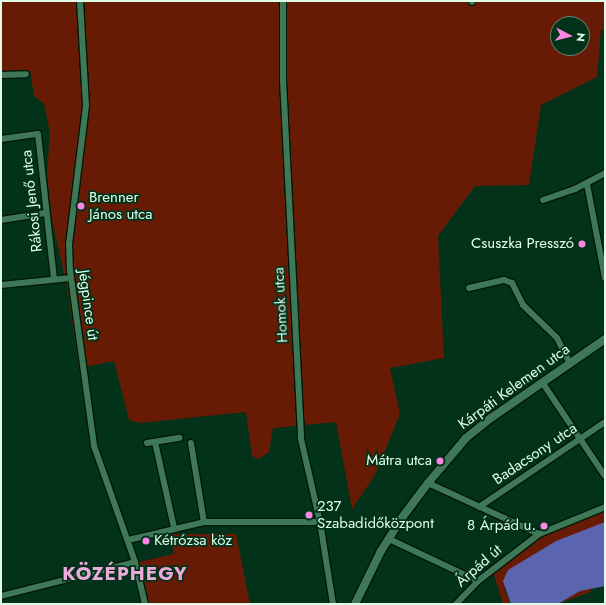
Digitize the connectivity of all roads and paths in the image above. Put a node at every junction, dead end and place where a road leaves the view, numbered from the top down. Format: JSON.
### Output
{"nodes":[{"id":1,"x":80,"y":1,"type":"edge"},
{"id":2,"x":283,"y":1,"type":"edge"},
{"id":3,"x":26,"y":74,"type":"dead end"},
{"id":4,"x":1,"y":76,"type":"edge"},
{"id":5,"x":1,"y":139,"type":"edge"},
{"id":6,"x":605,"y":173,"type":"edge"},
{"id":7,"x":586,"y":184,"type":"junction"},
{"id":8,"x":543,"y":200,"type":"dead end"},
{"id":9,"x":45,"y":213,"type":"junction"},
{"id":10,"x":1,"y":220,"type":"edge"},
{"id":11,"x":71,"y":278,"type":"junction"},
{"id":12,"x":605,"y":278,"type":"edge"},
{"id":13,"x":54,"y":279,"type":"junction"},
{"id":14,"x":1,"y":285,"type":"edge"},
{"id":15,"x":469,"y":288,"type":"dead end"},
{"id":16,"x":605,"y":339,"type":"edge"},
{"id":17,"x":570,"y":364,"type":"junction"},
{"id":18,"x":542,"y":382,"type":"junction"},
{"id":19,"x":605,"y":422,"type":"edge"},
{"id":20,"x":180,"y":438,"type":"dead end"},
{"id":21,"x":580,"y":439,"type":"junction"},
{"id":22,"x":155,"y":442,"type":"junction"},
{"id":23,"x":146,"y":443,"type":"dead end"},
{"id":24,"x":191,"y":443,"type":"dead end"},
{"id":25,"x":605,"y":476,"type":"edge"},
{"id":26,"x":428,"y":483,"type":"junction"},
{"id":27,"x":479,"y":507,"type":"junction"},
{"id":28,"x":605,"y":507,"type":"edge"},
{"id":29,"x":204,"y":522,"type":"junction"},
{"id":30,"x":320,"y":522,"type":"junction"},
{"id":31,"x":174,"y":528,"type":"junction"},
{"id":32,"x":539,"y":534,"type":"junction"},
{"id":33,"x":130,"y":539,"type":"junction"},
{"id":34,"x":389,"y":539,"type":"junction"},
{"id":35,"x":135,"y":562,"type":"junction"},
{"id":36,"x":478,"y":581,"type":"junction"},
{"id":37,"x":1,"y":596,"type":"edge"},
{"id":38,"x":146,"y":604,"type":"edge"},
{"id":39,"x":333,"y":604,"type":"edge"},
{"id":40,"x":355,"y":604,"type":"edge"},
{"id":41,"x":456,"y":604,"type":"edge"}],
"edges":[{"from":1,"to":11,"type":"street","name":"Jégpince út"},
{"from":2,"to":30,"type":"street","name":"Homok utca"},
{"from":3,"to":4,"type":"street"},
{"from":5,"to":9,"type":"street","name":"Rákosi Jenő utca"},
{"from":6,"to":7,"type":"street"},
{"from":7,"to":8,"type":"street"},
{"from":7,"to":12,"type":"street"},
{"from":9,"to":10,"type":"street"},
{"from":9,"to":13,"type":"street","name":"Rákosi Jenő utca"},
{"from":11,"to":13,"type":"street"},
{"from":11,"to":33,"type":"street","name":"Jégpince út"},
{"from":13,"to":14,"type":"street"},
{"from":15,"to":17,"type":"street"},
{"from":16,"to":17,"type":"street","name":"Kárpáti Kelemen utca"},
{"from":17,"to":18,"type":"street","name":"Kárpáti Kelemen utca"},
{"from":18,"to":21,"type":"street"},
{"from":18,"to":26,"type":"street","name":"Kárpáti Kelemen utca"},
{"from":19,"to":21,"type":"street","name":"Badacsony utca"},
{"from":20,"to":22,"type":"street"},
{"from":21,"to":25,"type":"street"},
{"from":21,"to":27,"type":"street","name":"Badacsony utca"},
{"from":22,"to":23,"type":"street"},
{"from":22,"to":31,"type":"street"},
{"from":24,"to":29,"type":"street"},
{"from":26,"to":27,"type":"street"},
{"from":26,"to":34,"type":"street","name":"Kárpáti Kelemen utca"},
{"from":27,"to":32,"type":"street"},
{"from":28,"to":32,"type":"street","name":"Árpád út"},
{"from":29,"to":30,"type":"street"},
{"from":29,"to":31,"type":"street"},
{"from":30,"to":39,"type":"street","name":"Homok utca"},
{"from":31,"to":33,"type":"street"},
{"from":32,"to":36,"type":"street","name":"Árpád út"},
{"from":33,"to":35,"type":"street","name":"Jégpince út"},
{"from":34,"to":36,"type":"street"},
{"from":34,"to":40,"type":"street","name":"Kárpáti Kelemen utca"},
{"from":35,"to":37,"type":"street"},
{"from":35,"to":38,"type":"street","name":"Jégpince út"},
{"from":36,"to":41,"type":"street","name":"Árpád út"}]}
